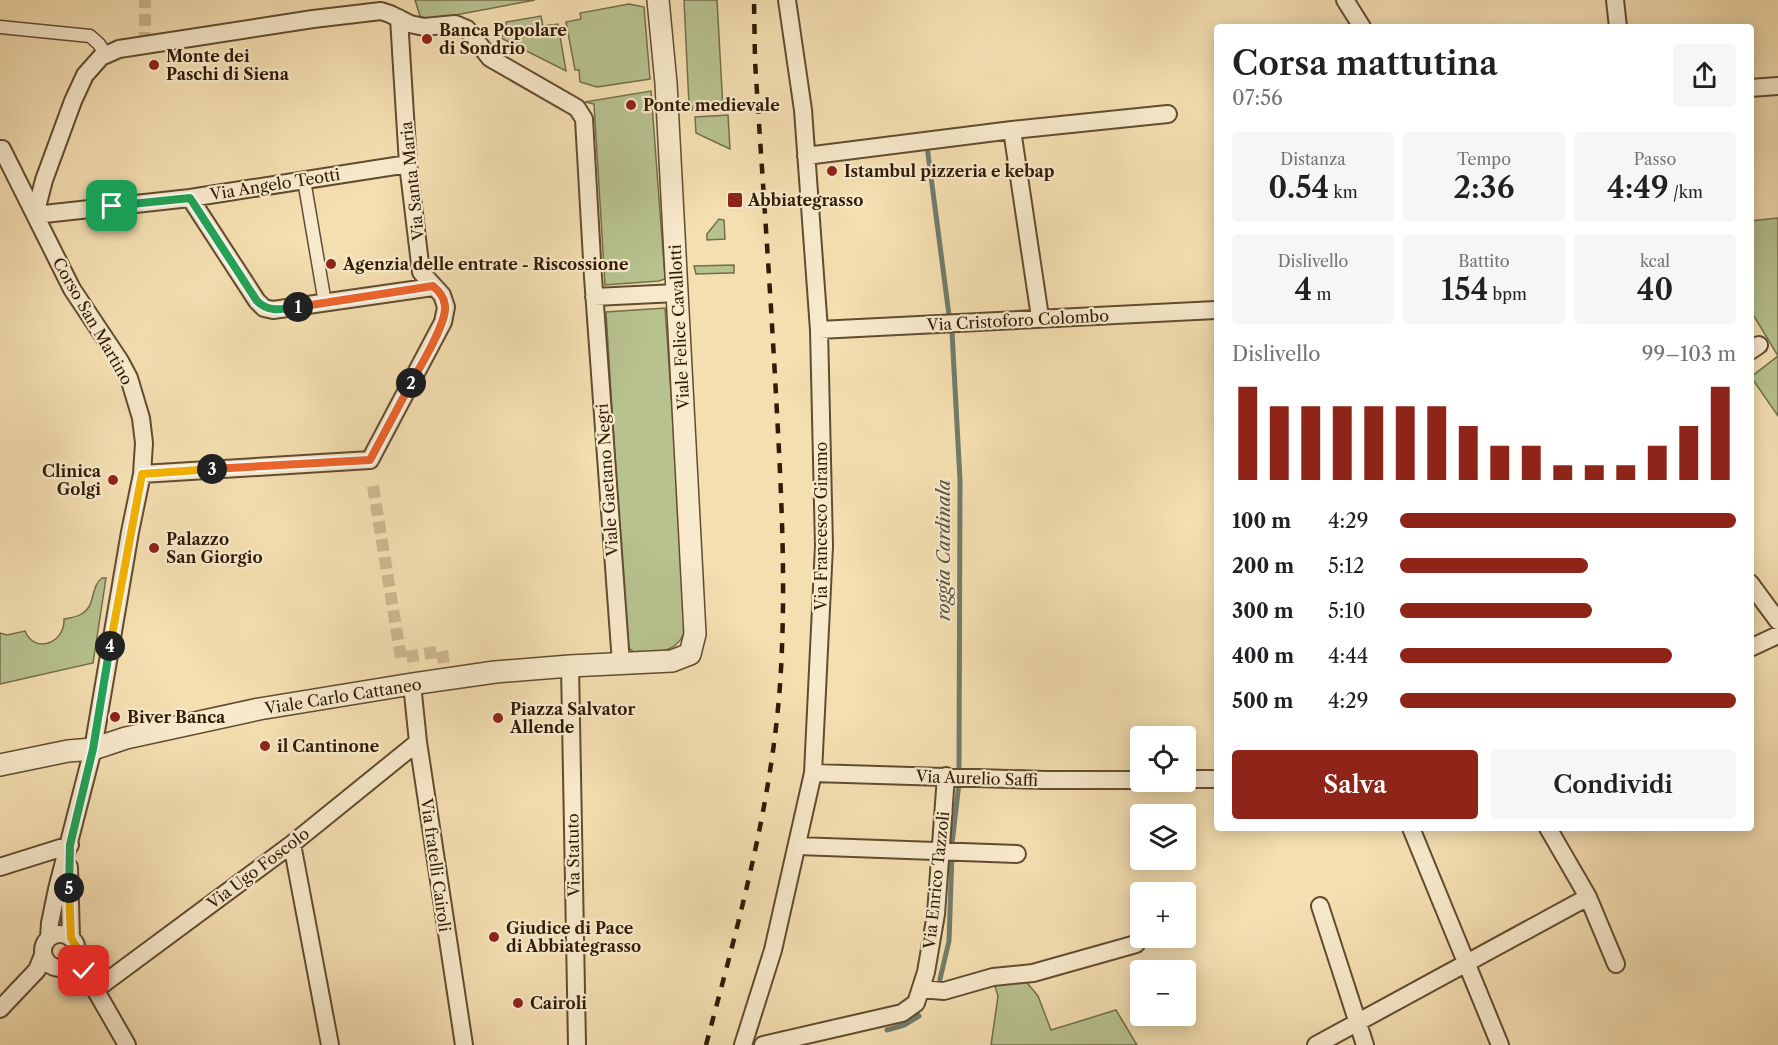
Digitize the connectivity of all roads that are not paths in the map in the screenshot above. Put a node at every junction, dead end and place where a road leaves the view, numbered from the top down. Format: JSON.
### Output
{"nodes":[{"id":1,"x":658,"y":0,"type":"edge"},
{"id":2,"x":787,"y":0,"type":"edge"},
{"id":3,"x":1345,"y":0,"type":"edge"},
{"id":4,"x":1615,"y":0,"type":"edge"},
{"id":5,"x":362,"y":6,"type":"edge"},
{"id":6,"x":405,"y":21,"type":"junction"},
{"id":7,"x":1360,"y":24,"type":"edge"},
{"id":8,"x":1618,"y":24,"type":"edge"},
{"id":9,"x":0,"y":27,"type":"edge"},
{"id":10,"x":106,"y":55,"type":"junction"},
{"id":11,"x":1778,"y":86,"type":"edge"},
{"id":12,"x":1754,"y":88,"type":"edge"},
{"id":13,"x":1168,"y":114,"type":"dead end"},
{"id":14,"x":1012,"y":130,"type":"junction"},
{"id":15,"x":1,"y":148,"type":"edge"},
{"id":16,"x":807,"y":156,"type":"junction"},
{"id":17,"x":408,"y":164,"type":"junction"},
{"id":18,"x":304,"y":180,"type":"junction"},
{"id":19,"x":190,"y":198,"type":"junction"},
{"id":20,"x":35,"y":215,"type":"junction"},
{"id":21,"x":433,"y":286,"type":"junction"},
{"id":22,"x":677,"y":293,"type":"junction"},
{"id":23,"x":594,"y":297,"type":"junction"},
{"id":24,"x":325,"y":303,"type":"junction"},
{"id":25,"x":1214,"y":310,"type":"edge"},
{"id":26,"x":1040,"y":317,"type":"junction"},
{"id":27,"x":819,"y":330,"type":"junction"},
{"id":28,"x":142,"y":474,"type":"junction"},
{"id":29,"x":1754,"y":592,"type":"edge"},
{"id":30,"x":1778,"y":621,"type":"edge"},
{"id":31,"x":1778,"y":635,"type":"edge"},
{"id":32,"x":1754,"y":646,"type":"edge"},
{"id":33,"x":690,"y":654,"type":"joint"},
{"id":34,"x":621,"y":663,"type":"junction"},
{"id":35,"x":570,"y":666,"type":"junction"},
{"id":36,"x":412,"y":684,"type":"junction"},
{"id":37,"x":418,"y":742,"type":"junction"},
{"id":38,"x":93,"y":749,"type":"junction"},
{"id":39,"x":0,"y":765,"type":"edge"},
{"id":40,"x":813,"y":773,"type":"junction"},
{"id":41,"x":946,"y":776,"type":"junction"},
{"id":42,"x":1196,"y":779,"type":"edge"},
{"id":43,"x":1214,"y":779,"type":"edge"},
{"id":44,"x":1130,"y":780,"type":"edge"},
{"id":45,"x":1412,"y":831,"type":"edge"},
{"id":46,"x":1550,"y":831,"type":"edge"},
{"id":47,"x":292,"y":844,"type":"junction"},
{"id":48,"x":70,"y":845,"type":"junction"},
{"id":49,"x":798,"y":846,"type":"junction"},
{"id":50,"x":940,"y":850,"type":"junction"},
{"id":51,"x":1017,"y":854,"type":"dead end"},
{"id":52,"x":0,"y":867,"type":"edge"},
{"id":53,"x":1588,"y":897,"type":"junction"},
{"id":54,"x":1320,"y":906,"type":"dead end"},
{"id":55,"x":49,"y":937,"type":"junction"},
{"id":56,"x":71,"y":938,"type":"junction"},
{"id":57,"x":1130,"y":946,"type":"edge"},
{"id":58,"x":55,"y":963,"type":"junction"},
{"id":59,"x":1468,"y":964,"type":"junction"},
{"id":60,"x":1616,"y":964,"type":"dead end"},
{"id":61,"x":921,"y":989,"type":"junction"},
{"id":62,"x":94,"y":990,"type":"junction"},
{"id":63,"x":0,"y":1009,"type":"edge"},
{"id":64,"x":1358,"y":1022,"type":"junction"},
{"id":65,"x":127,"y":1045,"type":"edge"},
{"id":66,"x":330,"y":1045,"type":"edge"},
{"id":67,"x":464,"y":1045,"type":"edge"},
{"id":68,"x":577,"y":1045,"type":"edge"},
{"id":69,"x":743,"y":1045,"type":"edge"},
{"id":70,"x":763,"y":1045,"type":"edge"},
{"id":71,"x":1316,"y":1045,"type":"edge"},
{"id":72,"x":1365,"y":1045,"type":"edge"},
{"id":73,"x":1500,"y":1045,"type":"edge"}],
"edges":[{"from":1,"to":22,"type":"street","name":"Viale Felice Cavallotti"},
{"from":2,"to":16,"type":"street","name":"Via Francesco Giramo"},
{"from":3,"to":7,"type":"street"},
{"from":4,"to":8,"type":"street"},
{"from":5,"to":6,"type":"street","name":"Viale Gaetano Negri"},
{"from":5,"to":10,"type":"street","name":"Viale Gaetano Negri"},
{"from":6,"to":17,"type":"street","name":"Via Santa Maria"},
{"from":6,"to":23,"type":"street","name":"Viale Gaetano Negri"},
{"from":9,"to":10,"type":"street"},
{"from":10,"to":20,"type":"street"},
{"from":11,"to":12,"type":"street"},
{"from":13,"to":14,"type":"street"},
{"from":14,"to":16,"type":"street"},
{"from":14,"to":26,"type":"street"},
{"from":15,"to":20,"type":"street","name":"Corso San Martino"},
{"from":16,"to":27,"type":"street","name":"Via Francesco Giramo"},
{"from":17,"to":18,"type":"street","name":"Via Angelo Teotti"},
{"from":17,"to":21,"type":"street","name":"Via Santa Maria"},
{"from":18,"to":19,"type":"street","name":"Via Angelo Teotti"},
{"from":18,"to":24,"type":"street"},
{"from":19,"to":20,"type":"street","name":"Via Angelo Teotti"},
{"from":19,"to":24,"type":"street"},
{"from":20,"to":28,"type":"street","name":"Corso San Martino"},
{"from":21,"to":24,"type":"street"},
{"from":21,"to":28,"type":"street","name":"Via Santa Maria"},
{"from":22,"to":23,"type":"street"},
{"from":22,"to":33,"type":"street","name":"Viale Felice Cavallotti"},
{"from":23,"to":34,"type":"street","name":"Viale Gaetano Negri"},
{"from":25,"to":26,"type":"street","name":"Via Cristoforo Colombo"},
{"from":26,"to":27,"type":"street","name":"Via Cristoforo Colombo"},
{"from":27,"to":40,"type":"street","name":"Via Francesco Giramo"},
{"from":28,"to":38,"type":"street","name":"Corso San Martino"},
{"from":29,"to":30,"type":"street"},
{"from":31,"to":32,"type":"street"},
{"from":33,"to":34,"type":"street","name":"Viale Carlo Cattaneo"},
{"from":34,"to":35,"type":"street","name":"Viale Carlo Cattaneo"},
{"from":35,"to":36,"type":"street","name":"Viale Carlo Cattaneo"},
{"from":35,"to":68,"type":"street","name":"Via Statuto"},
{"from":36,"to":37,"type":"street","name":"Via fratelli Cairoli"},
{"from":36,"to":38,"type":"street","name":"Viale Carlo Cattaneo"},
{"from":37,"to":47,"type":"street","name":"Via Ugo Foscolo"},
{"from":37,"to":67,"type":"street","name":"Via fratelli Cairoli"},
{"from":38,"to":39,"type":"street","name":"Viale Carlo Cattaneo"},
{"from":38,"to":48,"type":"street","name":"Corso San Martino"},
{"from":40,"to":41,"type":"street","name":"Via Aurelio Saffi"},
{"from":40,"to":49,"type":"street","name":"Via Francesco Giramo"},
{"from":41,"to":44,"type":"street","name":"Via Aurelio Saffi"},
{"from":41,"to":50,"type":"street","name":"Via Enrico Tazzoli"},
{"from":42,"to":43,"type":"street"},
{"from":45,"to":59,"type":"street"},
{"from":46,"to":53,"type":"street"},
{"from":47,"to":62,"type":"street","name":"Via Ugo Foscolo"},
{"from":47,"to":66,"type":"street"},
{"from":48,"to":52,"type":"street"},
{"from":48,"to":55,"type":"street"},
{"from":48,"to":56,"type":"street"},
{"from":49,"to":50,"type":"street"},
{"from":49,"to":69,"type":"street","name":"Via Francesco Giramo"},
{"from":50,"to":51,"type":"street"},
{"from":50,"to":61,"type":"street","name":"Via Enrico Tazzoli"},
{"from":53,"to":59,"type":"street"},
{"from":53,"to":60,"type":"street"},
{"from":54,"to":64,"type":"street"},
{"from":55,"to":56,"type":"street"},
{"from":55,"to":58,"type":"street"},
{"from":56,"to":58,"type":"street"},
{"from":57,"to":61,"type":"street"},
{"from":58,"to":62,"type":"street"},
{"from":58,"to":63,"type":"street"},
{"from":59,"to":64,"type":"street"},
{"from":59,"to":73,"type":"street"},
{"from":61,"to":70,"type":"street","name":"Via Enrico Tazzoli"},
{"from":62,"to":65,"type":"street"},
{"from":64,"to":71,"type":"street"},
{"from":64,"to":72,"type":"street"}]}
